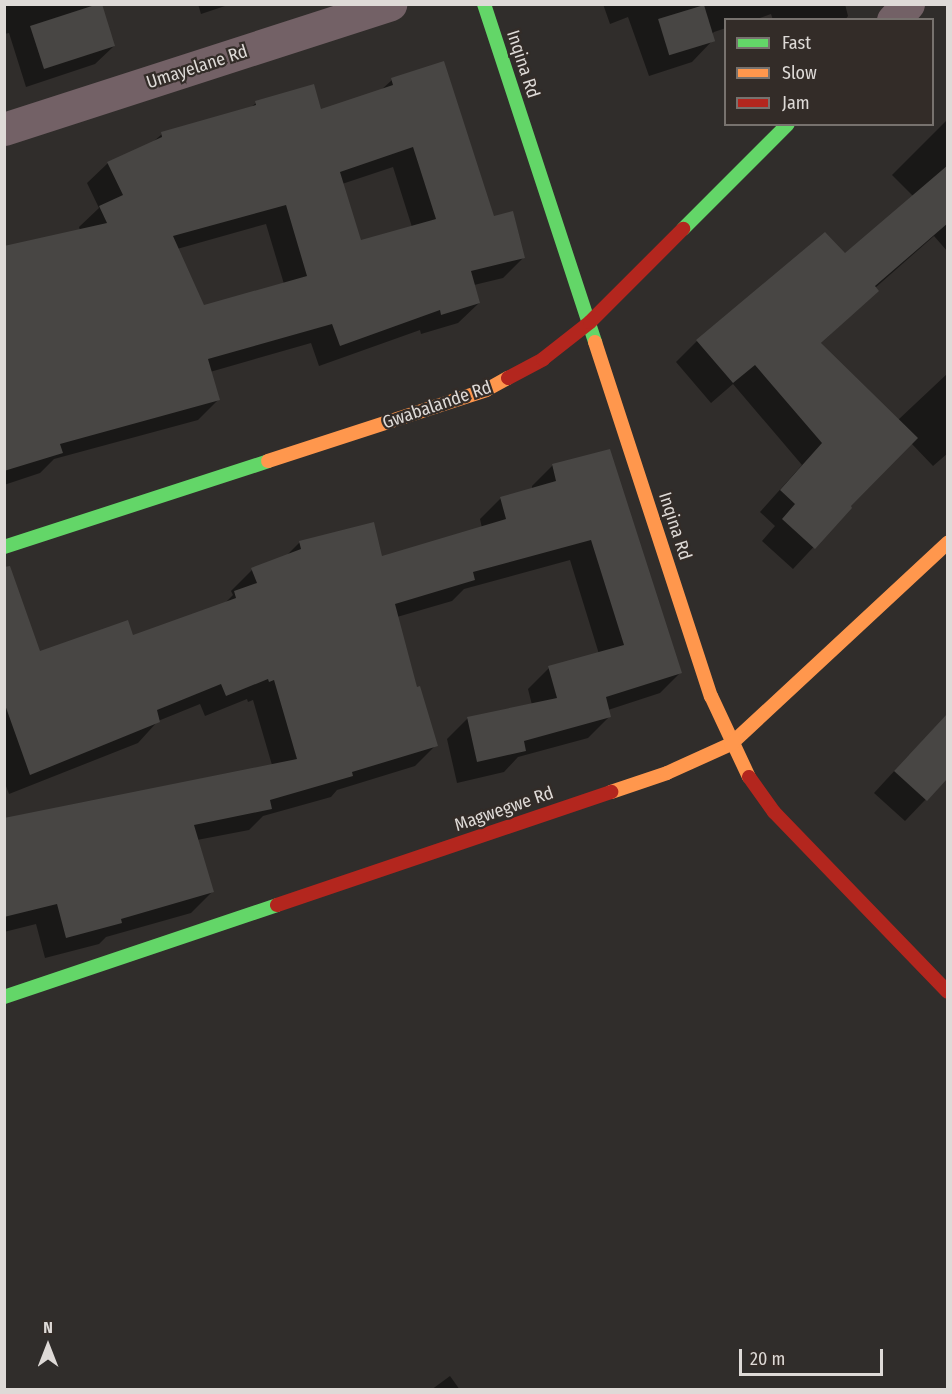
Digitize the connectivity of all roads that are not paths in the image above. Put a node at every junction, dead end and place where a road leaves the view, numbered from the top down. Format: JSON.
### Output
{"nodes":[{"id":1,"x":390,"y":4,"type":"edge"},
{"id":2,"x":484,"y":4,"type":"edge"},
{"id":3,"x":908,"y":4,"type":"edge"},
{"id":4,"x":895,"y":18,"type":"edge"},
{"id":5,"x":786,"y":126,"type":"edge"},
{"id":6,"x":4,"y":129,"type":"edge"},
{"id":7,"x":590,"y":322,"type":"junction"},
{"id":8,"x":948,"y":542,"type":"edge"},
{"id":9,"x":4,"y":546,"type":"edge"},
{"id":10,"x":731,"y":744,"type":"junction"},
{"id":11,"x":948,"y":992,"type":"edge"},
{"id":12,"x":4,"y":997,"type":"edge"}],
"edges":[{"from":1,"to":6,"type":"street","name":"Umayelane Rd"},
{"from":2,"to":7,"type":"street","name":"Inqina Rd"},
{"from":3,"to":4,"type":"street"},
{"from":5,"to":7,"type":"street","name":"Gwabalande Rd"},
{"from":7,"to":9,"type":"street","name":"Gwabalande Rd"},
{"from":7,"to":10,"type":"street","name":"Inqina Rd"},
{"from":8,"to":10,"type":"street","name":"Magwegwe Rd"},
{"from":10,"to":11,"type":"street","name":"Inqina Rd"},
{"from":10,"to":12,"type":"street","name":"Magwegwe Rd"}]}
